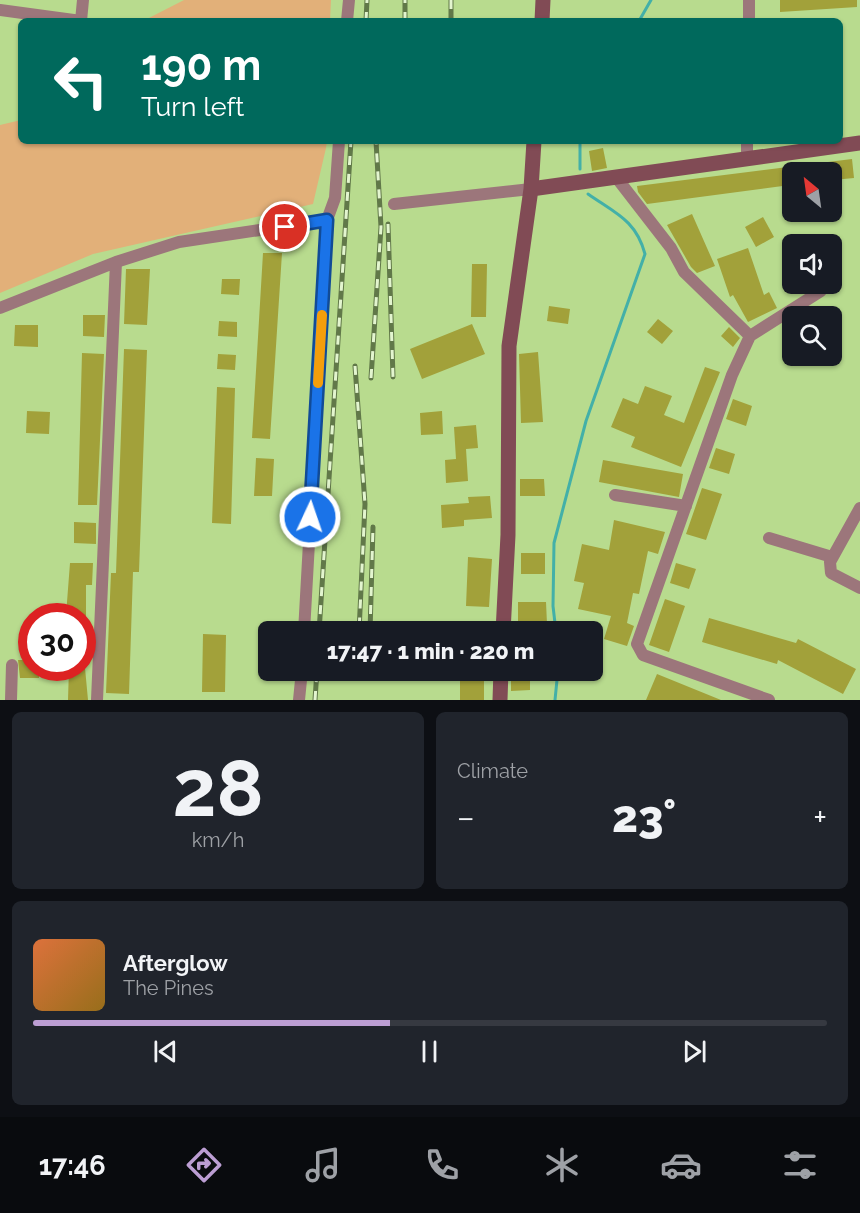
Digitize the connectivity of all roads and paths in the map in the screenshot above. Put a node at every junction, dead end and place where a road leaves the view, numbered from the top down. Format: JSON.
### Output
{"nodes":[{"id":1,"x":83,"y":0,"type":"edge"},
{"id":2,"x":349,"y":0,"type":"edge"},
{"id":3,"x":543,"y":0,"type":"edge"},
{"id":4,"x":749,"y":0,"type":"edge"},
{"id":5,"x":0,"y":10,"type":"edge"},
{"id":6,"x":59,"y":18,"type":"edge"},
{"id":7,"x":81,"y":18,"type":"edge"},
{"id":8,"x":347,"y":18,"type":"edge"},
{"id":9,"x":542,"y":18,"type":"edge"},
{"id":10,"x":749,"y":18,"type":"edge"},
{"id":11,"x":860,"y":143,"type":"edge"},
{"id":12,"x":339,"y":144,"type":"edge"},
{"id":13,"x":534,"y":144,"type":"edge"},
{"id":14,"x":747,"y":144,"type":"edge"},
{"id":15,"x":747,"y":159,"type":"junction"},
{"id":16,"x":616,"y":177,"type":"junction"},
{"id":17,"x":531,"y":189,"type":"junction"},
{"id":18,"x":394,"y":204,"type":"dead end"},
{"id":19,"x":327,"y":220,"type":"junction"},
{"id":20,"x":116,"y":262,"type":"junction"},
{"id":21,"x":815,"y":294,"type":"edge"},
{"id":22,"x":0,"y":308,"type":"edge"},
{"id":23,"x":750,"y":336,"type":"junction"},
{"id":24,"x":615,"y":495,"type":"dead end"},
{"id":25,"x":686,"y":506,"type":"junction"},
{"id":26,"x":860,"y":508,"type":"edge"},
{"id":27,"x":769,"y":538,"type":"dead end"},
{"id":28,"x":832,"y":557,"type":"junction"},
{"id":29,"x":860,"y":588,"type":"edge"},
{"id":30,"x":305,"y":621,"type":"edge"},
{"id":31,"x":504,"y":621,"type":"edge"},
{"id":32,"x":12,"y":665,"type":"dead end"},
{"id":33,"x":301,"y":681,"type":"edge"},
{"id":34,"x":501,"y":681,"type":"edge"},
{"id":35,"x":11,"y":700,"type":"edge"},
{"id":36,"x":97,"y":700,"type":"edge"},
{"id":37,"x":299,"y":700,"type":"edge"},
{"id":38,"x":500,"y":700,"type":"edge"},
{"id":39,"x":769,"y":700,"type":"edge"}],
"edges":[{"from":1,"to":7,"type":"street"},
{"from":2,"to":8,"type":"street"},
{"from":3,"to":9,"type":"main road"},
{"from":4,"to":10,"type":"street"},
{"from":5,"to":6,"type":"street"},
{"from":11,"to":15,"type":"main road"},
{"from":12,"to":19,"type":"street"},
{"from":13,"to":17,"type":"main road"},
{"from":14,"to":15,"type":"street"},
{"from":15,"to":16,"type":"main road"},
{"from":16,"to":17,"type":"main road"},
{"from":16,"to":23,"type":"street"},
{"from":17,"to":18,"type":"street"},
{"from":17,"to":31,"type":"main road"},
{"from":19,"to":20,"type":"street"},
{"from":19,"to":30,"type":"street"},
{"from":20,"to":22,"type":"street"},
{"from":20,"to":36,"type":"street"},
{"from":21,"to":23,"type":"street"},
{"from":23,"to":25,"type":"street"},
{"from":24,"to":25,"type":"street"},
{"from":25,"to":39,"type":"street"},
{"from":26,"to":28,"type":"street"},
{"from":27,"to":28,"type":"street"},
{"from":28,"to":29,"type":"street"},
{"from":32,"to":35,"type":"street"},
{"from":33,"to":37,"type":"street"},
{"from":34,"to":38,"type":"main road"}]}
